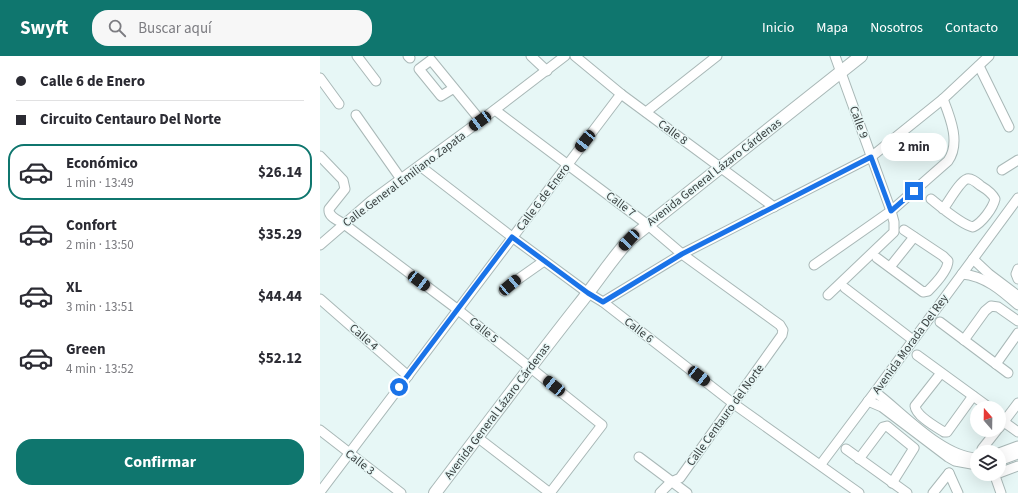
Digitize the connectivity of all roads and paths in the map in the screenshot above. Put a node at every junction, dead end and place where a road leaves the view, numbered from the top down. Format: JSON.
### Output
{"nodes":[{"id":1,"x":357,"y":56,"type":"edge"},
{"id":2,"x":531,"y":56,"type":"edge"},
{"id":3,"x":565,"y":56,"type":"edge"},
{"id":4,"x":575,"y":56,"type":"edge"},
{"id":5,"x":717,"y":56,"type":"edge"},
{"id":6,"x":835,"y":56,"type":"edge"},
{"id":7,"x":861,"y":56,"type":"edge"},
{"id":8,"x":989,"y":56,"type":"edge"},
{"id":9,"x":979,"y":66,"type":"junction"},
{"id":10,"x":547,"y":70,"type":"junction"},
{"id":11,"x":840,"y":72,"type":"junction"},
{"id":12,"x":320,"y":78,"type":"edge"},
{"id":13,"x":376,"y":80,"type":"dead end"},
{"id":14,"x":454,"y":88,"type":"dead end"},
{"id":15,"x":621,"y":94,"type":"junction"},
{"id":16,"x":943,"y":99,"type":"junction"},
{"id":17,"x":339,"y":104,"type":"dead end"},
{"id":18,"x":495,"y":110,"type":"junction"},
{"id":19,"x":646,"y":112,"type":"junction"},
{"id":20,"x":356,"y":115,"type":"dead end"},
{"id":21,"x":480,"y":121,"type":"junction"},
{"id":22,"x":1009,"y":127,"type":"dead end"},
{"id":23,"x":320,"y":156,"type":"edge"},
{"id":24,"x":871,"y":157,"type":"junction"},
{"id":25,"x":1018,"y":160,"type":"edge"},
{"id":26,"x":567,"y":164,"type":"junction"},
{"id":27,"x":420,"y":166,"type":"junction"},
{"id":28,"x":721,"y":167,"type":"junction"},
{"id":29,"x":1002,"y":170,"type":"dead end"},
{"id":30,"x":401,"y":179,"type":"junction"},
{"id":31,"x":1018,"y":198,"type":"edge"},
{"id":32,"x":930,"y":199,"type":"dead end"},
{"id":33,"x":774,"y":207,"type":"junction"},
{"id":34,"x":944,"y":209,"type":"junction"},
{"id":35,"x":891,"y":211,"type":"junction"},
{"id":36,"x":987,"y":214,"type":"junction"},
{"id":37,"x":344,"y":224,"type":"junction"},
{"id":38,"x":648,"y":224,"type":"junction"},
{"id":39,"x":999,"y":224,"type":"junction"},
{"id":40,"x":904,"y":230,"type":"dead end"},
{"id":41,"x":512,"y":237,"type":"junction"},
{"id":42,"x":914,"y":237,"type":"junction"},
{"id":43,"x":320,"y":245,"type":"edge"},
{"id":44,"x":682,"y":254,"type":"junction"},
{"id":45,"x":877,"y":258,"type":"dead end"},
{"id":46,"x":973,"y":259,"type":"junction"},
{"id":47,"x":544,"y":261,"type":"junction"},
{"id":48,"x":814,"y":265,"type":"dead end"},
{"id":49,"x":890,"y":267,"type":"junction"},
{"id":50,"x":1018,"y":269,"type":"edge"},
{"id":51,"x":962,"y":274,"type":"junction"},
{"id":52,"x":939,"y":278,"type":"junction"},
{"id":53,"x":1018,"y":279,"type":"edge"},
{"id":54,"x":845,"y":288,"type":"dead end"},
{"id":55,"x":951,"y":288,"type":"junction"},
{"id":56,"x":504,"y":291,"type":"dead end"},
{"id":57,"x":588,"y":293,"type":"junction"},
{"id":58,"x":828,"y":295,"type":"dead end"},
{"id":59,"x":320,"y":299,"type":"edge"},
{"id":60,"x":1018,"y":301,"type":"edge"},
{"id":61,"x":603,"y":302,"type":"junction"},
{"id":62,"x":457,"y":309,"type":"junction"},
{"id":63,"x":1008,"y":314,"type":"junction"},
{"id":64,"x":1018,"y":321,"type":"edge"},
{"id":65,"x":940,"y":322,"type":"dead end"},
{"id":66,"x":783,"y":330,"type":"joint"},
{"id":67,"x":1018,"y":334,"type":"edge"},
{"id":68,"x":913,"y":340,"type":"junction"},
{"id":69,"x":964,"y":340,"type":"junction"},
{"id":70,"x":917,"y":355,"type":"dead end"},
{"id":71,"x":996,"y":364,"type":"junction"},
{"id":72,"x":530,"y":367,"type":"junction"},
{"id":73,"x":941,"y":373,"type":"junction"},
{"id":74,"x":1008,"y":373,"type":"dead end"},
{"id":75,"x":408,"y":376,"type":"junction"},
{"id":76,"x":875,"y":392,"type":"junction"},
{"id":77,"x":973,"y":396,"type":"junction"},
{"id":78,"x":868,"y":401,"type":"junction"},
{"id":79,"x":980,"y":401,"type":"edge"},
{"id":80,"x":1018,"y":403,"type":"edge"},
{"id":81,"x":734,"y":404,"type":"junction"},
{"id":82,"x":1006,"y":418,"type":"edge"},
{"id":83,"x":928,"y":422,"type":"junction"},
{"id":84,"x":910,"y":424,"type":"junction"},
{"id":85,"x":1006,"y":428,"type":"edge"},
{"id":86,"x":320,"y":430,"type":"edge"},
{"id":87,"x":922,"y":431,"type":"junction"},
{"id":88,"x":1018,"y":432,"type":"edge"},
{"id":89,"x":477,"y":437,"type":"junction"},
{"id":90,"x":901,"y":437,"type":"junction"},
{"id":91,"x":991,"y":437,"type":"edge"},
{"id":92,"x":985,"y":445,"type":"edge"},
{"id":93,"x":1018,"y":446,"type":"edge"},
{"id":94,"x":846,"y":449,"type":"dead end"},
{"id":95,"x":349,"y":453,"type":"junction"},
{"id":96,"x":1006,"y":453,"type":"edge"},
{"id":97,"x":1006,"y":454,"type":"edge"},
{"id":98,"x":1018,"y":454,"type":"edge"},
{"id":99,"x":1006,"y":455,"type":"edge"},
{"id":100,"x":639,"y":457,"type":"dead end"},
{"id":101,"x":956,"y":458,"type":"junction"},
{"id":102,"x":970,"y":458,"type":"edge"},
{"id":103,"x":859,"y":459,"type":"junction"},
{"id":104,"x":970,"y":463,"type":"edge"},
{"id":105,"x":821,"y":464,"type":"junction"},
{"id":106,"x":1015,"y":467,"type":"edge"},
{"id":107,"x":996,"y":481,"type":"edge"},
{"id":108,"x":671,"y":482,"type":"junction"},
{"id":109,"x":892,"y":483,"type":"junction"},
{"id":110,"x":320,"y":492,"type":"edge"},
{"id":111,"x":401,"y":493,"type":"edge"},
{"id":112,"x":435,"y":493,"type":"edge"},
{"id":113,"x":550,"y":493,"type":"edge"},
{"id":114,"x":660,"y":493,"type":"edge"},
{"id":115,"x":687,"y":493,"type":"edge"},
{"id":116,"x":859,"y":493,"type":"edge"},
{"id":117,"x":907,"y":493,"type":"edge"},
{"id":118,"x":934,"y":493,"type":"edge"},
{"id":119,"x":958,"y":493,"type":"edge"},
{"id":120,"x":1001,"y":493,"type":"edge"}],
"edges":[{"from":1,"to":13,"type":"street"},
{"from":2,"to":10,"type":"street"},
{"from":3,"to":10,"type":"street","name":"Calle General Emiliano Zapata"},
{"from":4,"to":15,"type":"street","name":"Calle 8"},
{"from":5,"to":19,"type":"street"},
{"from":6,"to":11,"type":"street","name":"Calle 9"},
{"from":7,"to":11,"type":"main road","name":"Avenida General Lázaro Cárdenas"},
{"from":8,"to":9,"type":"street"},
{"from":9,"to":16,"type":"street"},
{"from":9,"to":22,"type":"street"},
{"from":10,"to":18,"type":"street","name":"Calle General Emiliano Zapata"},
{"from":11,"to":24,"type":"street","name":"Calle 9"},
{"from":11,"to":28,"type":"main road","name":"Avenida General Lázaro Cárdenas"},
{"from":12,"to":17,"type":"street"},
{"from":14,"to":21,"type":"street"},
{"from":15,"to":19,"type":"street","name":"Calle 8"},
{"from":15,"to":26,"type":"street","name":"Calle 6 de Enero"},
{"from":16,"to":24,"type":"street"},
{"from":16,"to":35,"type":"street"},
{"from":18,"to":21,"type":"street","name":"Calle General Emiliano Zapata"},
{"from":18,"to":26,"type":"street","name":"Calle 7"},
{"from":19,"to":28,"type":"street","name":"Calle 8"},
{"from":20,"to":30,"type":"street"},
{"from":21,"to":27,"type":"street","name":"Calle General Emiliano Zapata"},
{"from":23,"to":37,"type":"street","name":"Calle 5"},
{"from":24,"to":33,"type":"street"},
{"from":24,"to":35,"type":"street","name":"Calle 9"},
{"from":25,"to":29,"type":"street"},
{"from":26,"to":38,"type":"street","name":"Calle 7"},
{"from":26,"to":41,"type":"street","name":"Calle 6 de Enero"},
{"from":27,"to":30,"type":"street","name":"Calle General Emiliano Zapata"},
{"from":27,"to":41,"type":"street","name":"Calle 6"},
{"from":28,"to":33,"type":"street","name":"Calle 8"},
{"from":28,"to":38,"type":"main road","name":"Avenida General Lázaro Cárdenas"},
{"from":30,"to":37,"type":"street","name":"Calle General Emiliano Zapata"},
{"from":31,"to":39,"type":"street","name":"Avenida Morada Del Rey"},
{"from":32,"to":34,"type":"street"},
{"from":33,"to":44,"type":"street"},
{"from":34,"to":36,"type":"street"},
{"from":34,"to":36,"type":"street"},
{"from":35,"to":48,"type":"street"},
{"from":35,"to":58,"type":"street"},
{"from":36,"to":39,"type":"street"},
{"from":37,"to":43,"type":"street","name":"Calle General Emiliano Zapata"},
{"from":37,"to":62,"type":"street","name":"Calle 5"},
{"from":38,"to":44,"type":"street","name":"Calle 7"},
{"from":38,"to":57,"type":"main road","name":"Avenida General Lázaro Cárdenas"},
{"from":39,"to":46,"type":"street","name":"Avenida Morada Del Rey"},
{"from":40,"to":42,"type":"street"},
{"from":41,"to":47,"type":"street","name":"Calle 6"},
{"from":41,"to":62,"type":"street","name":"Calle 6 de Enero"},
{"from":42,"to":49,"type":"street"},
{"from":42,"to":52,"type":"street"},
{"from":44,"to":61,"type":"street"},
{"from":44,"to":66,"type":"street","name":"Calle 7"},
{"from":45,"to":49,"type":"street"},
{"from":46,"to":51,"type":"street","name":"Avenida Morada Del Rey"},
{"from":46,"to":60,"type":"street"},
{"from":47,"to":56,"type":"street"},
{"from":47,"to":57,"type":"street","name":"Calle 6"},
{"from":49,"to":52,"type":"street"},
{"from":50,"to":53,"type":"street"},
{"from":51,"to":55,"type":"street","name":"Avenida Morada Del Rey"},
{"from":51,"to":60,"type":"street"},
{"from":52,"to":55,"type":"street"},
{"from":54,"to":68,"type":"street"},
{"from":55,"to":68,"type":"street","name":"Avenida Morada Del Rey"},
{"from":57,"to":61,"type":"street","name":"Calle 6"},
{"from":57,"to":72,"type":"main road","name":"Avenida General Lázaro Cárdenas"},
{"from":59,"to":75,"type":"street","name":"Calle 4"},
{"from":60,"to":63,"type":"street"},
{"from":61,"to":81,"type":"street","name":"Calle 6"},
{"from":62,"to":72,"type":"street","name":"Calle 5"},
{"from":62,"to":75,"type":"street","name":"Calle 6 de Enero"},
{"from":63,"to":64,"type":"street"},
{"from":63,"to":69,"type":"street"},
{"from":65,"to":69,"type":"street"},
{"from":66,"to":81,"type":"street","name":"Calle Centauro del Norte"},
{"from":67,"to":71,"type":"street"},
{"from":68,"to":76,"type":"street","name":"Avenida Morada Del Rey"},
{"from":69,"to":71,"type":"street"},
{"from":70,"to":73,"type":"street"},
{"from":71,"to":74,"type":"street"},
{"from":72,"to":89,"type":"main road","name":"Avenida General Lázaro Cárdenas"},
{"from":72,"to":113,"type":"street","name":"Calle 5"},
{"from":73,"to":77,"type":"street"},
{"from":73,"to":83,"type":"street"},
{"from":75,"to":95,"type":"street","name":"Calle 6 de Enero"},
{"from":76,"to":78,"type":"street","name":"Avenida Morada Del Rey"},
{"from":76,"to":84,"type":"street"},
{"from":77,"to":79,"type":"street"},
{"from":77,"to":83,"type":"street"},
{"from":78,"to":84,"type":"street"},
{"from":78,"to":105,"type":"street","name":"Avenida Morada Del Rey"},
{"from":80,"to":82,"type":"street"},
{"from":81,"to":105,"type":"street","name":"Calle 6"},
{"from":81,"to":108,"type":"street","name":"Calle Centauro del Norte"},
{"from":83,"to":87,"type":"street"},
{"from":84,"to":87,"type":"street"},
{"from":84,"to":90,"type":"street"},
{"from":84,"to":101,"type":"street"},
{"from":85,"to":88,"type":"street"},
{"from":86,"to":95,"type":"street","name":"Calle 3"},
{"from":87,"to":101,"type":"street"},
{"from":89,"to":112,"type":"main road","name":"Avenida General Lázaro Cárdenas"},
{"from":89,"to":113,"type":"street"},
{"from":90,"to":103,"type":"street"},
{"from":90,"to":109,"type":"street"},
{"from":91,"to":92,"type":"street"},
{"from":93,"to":96,"type":"street"},
{"from":94,"to":103,"type":"street"},
{"from":95,"to":110,"type":"street","name":"Calle 6 de Enero"},
{"from":95,"to":111,"type":"street","name":"Calle 3"},
{"from":97,"to":98,"type":"street"},
{"from":99,"to":106,"type":"street"},
{"from":100,"to":108,"type":"street"},
{"from":101,"to":102,"type":"street"},
{"from":101,"to":104,"type":"street"},
{"from":103,"to":109,"type":"street"},
{"from":105,"to":116,"type":"street","name":"Calle 6"},
{"from":107,"to":120,"type":"street"},
{"from":108,"to":114,"type":"street","name":"Calle Centauro del Norte"},
{"from":108,"to":115,"type":"street"},
{"from":109,"to":117,"type":"street"},
{"from":118,"to":119,"type":"street"}]}
